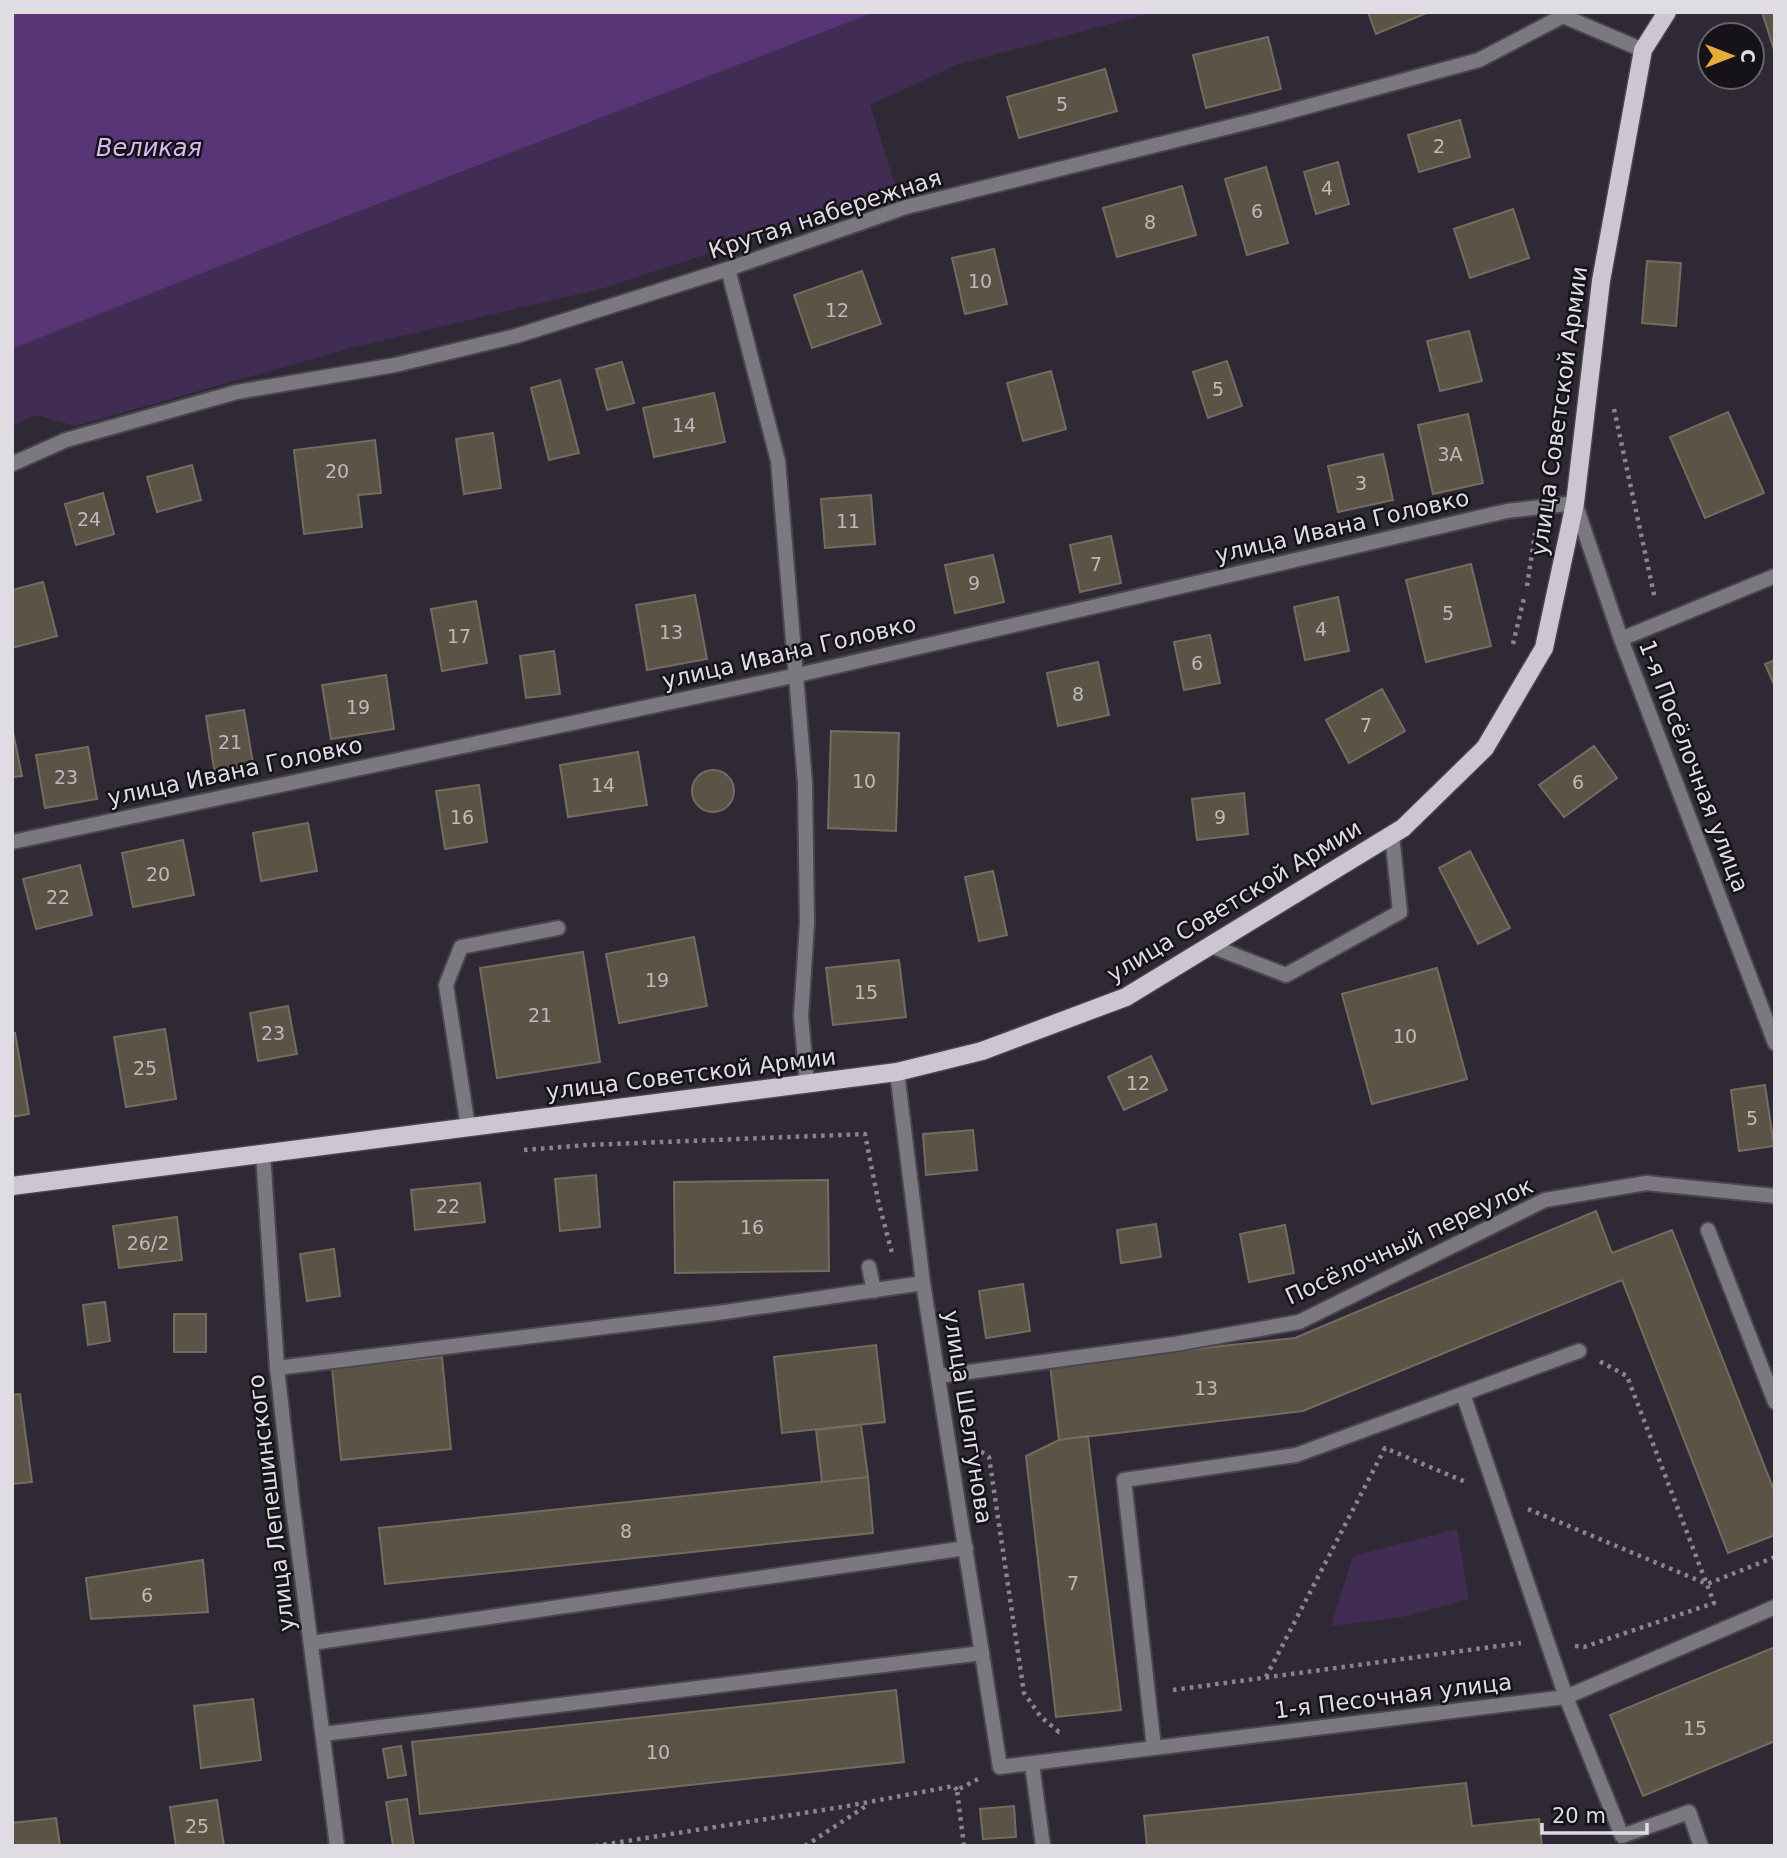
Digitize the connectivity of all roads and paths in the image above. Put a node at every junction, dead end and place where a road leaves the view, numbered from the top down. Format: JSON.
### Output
{"nodes":[{"id":1,"x":1667,"y":12,"type":"edge"},
{"id":2,"x":1643,"y":50,"type":"junction"},
{"id":3,"x":728,"y":269,"type":"junction"},
{"id":4,"x":1611,"y":396,"type":"dead end"},
{"id":5,"x":12,"y":464,"type":"edge"},
{"id":6,"x":1575,"y":503,"type":"junction"},
{"id":7,"x":1539,"y":507,"type":"junction"},
{"id":8,"x":1775,"y":576,"type":"edge"},
{"id":9,"x":1660,"y":623,"type":"junction"},
{"id":10,"x":1621,"y":639,"type":"junction"},
{"id":11,"x":1510,"y":657,"type":"dead end"},
{"id":12,"x":798,"y":675,"type":"junction"},
{"id":13,"x":1392,"y":835,"type":"junction"},
{"id":14,"x":12,"y":842,"type":"edge"},
{"id":15,"x":558,"y":929,"type":"dead end"},
{"id":16,"x":1211,"y":946,"type":"junction"},
{"id":17,"x":1775,"y":1043,"type":"edge"},
{"id":18,"x":897,"y":1072,"type":"junction"},
{"id":19,"x":807,"y":1084,"type":"junction"},
{"id":20,"x":468,"y":1127,"type":"junction"},
{"id":21,"x":518,"y":1150,"type":"dead end"},
{"id":22,"x":263,"y":1153,"type":"junction"},
{"id":23,"x":12,"y":1185,"type":"edge"},
{"id":24,"x":1775,"y":1196,"type":"edge"},
{"id":25,"x":1708,"y":1230,"type":"dead end"},
{"id":26,"x":869,"y":1267,"type":"dead end"},
{"id":27,"x":923,"y":1283,"type":"junction"},
{"id":28,"x":901,"y":1287,"type":"junction"},
{"id":29,"x":874,"y":1292,"type":"junction"},
{"id":30,"x":1579,"y":1351,"type":"joint"},
{"id":31,"x":277,"y":1368,"type":"junction"},
{"id":32,"x":939,"y":1376,"type":"junction"},
{"id":33,"x":1463,"y":1394,"type":"junction"},
{"id":34,"x":1775,"y":1402,"type":"edge"},
{"id":35,"x":989,"y":1457,"type":"dead end"},
{"id":36,"x":1471,"y":1485,"type":"dead end"},
{"id":37,"x":1521,"y":1506,"type":"dead end"},
{"id":38,"x":966,"y":1548,"type":"junction"},
{"id":39,"x":1775,"y":1557,"type":"edge"},
{"id":40,"x":1707,"y":1584,"type":"junction"},
{"id":41,"x":1775,"y":1607,"type":"edge"},
{"id":42,"x":311,"y":1643,"type":"junction"},
{"id":43,"x":1548,"y":1645,"type":"junction"},
{"id":44,"x":982,"y":1653,"type":"junction"},
{"id":45,"x":1265,"y":1678,"type":"junction"},
{"id":46,"x":1148,"y":1693,"type":"junction"},
{"id":47,"x":1566,"y":1697,"type":"junction"},
{"id":48,"x":1070,"y":1730,"type":"dead end"},
{"id":49,"x":323,"y":1734,"type":"junction"},
{"id":50,"x":1154,"y":1748,"type":"junction"},
{"id":51,"x":1032,"y":1764,"type":"junction"},
{"id":52,"x":1000,"y":1767,"type":"junction"},
{"id":53,"x":957,"y":1790,"type":"junction"},
{"id":54,"x":872,"y":1801,"type":"junction"},
{"id":55,"x":1621,"y":1841,"type":"edge"},
{"id":56,"x":337,"y":1846,"type":"edge"},
{"id":57,"x":595,"y":1846,"type":"edge"},
{"id":58,"x":805,"y":1846,"type":"edge"},
{"id":59,"x":964,"y":1846,"type":"edge"},
{"id":60,"x":1043,"y":1846,"type":"edge"},
{"id":61,"x":1701,"y":1846,"type":"edge"}],
"edges":[{"from":1,"to":2,"type":"main road","name":"улица Советской Армии"},
{"from":2,"to":3,"type":"street","name":"Крутая набережная"},
{"from":2,"to":6,"type":"main road","name":"улица Советской Армии"},
{"from":3,"to":5,"type":"street","name":"Крутая набережная"},
{"from":3,"to":12,"type":"street"},
{"from":4,"to":9,"type":"path"},
{"from":6,"to":7,"type":"street","name":"улица Ивана Головко"},
{"from":6,"to":10,"type":"street","name":"1-я Посёлочная улица"},
{"from":6,"to":13,"type":"main road","name":"улица Советской Армии"},
{"from":7,"to":11,"type":"path"},
{"from":7,"to":12,"type":"street","name":"улица Ивана Головко"},
{"from":8,"to":9,"type":"street"},
{"from":9,"to":10,"type":"street"},
{"from":10,"to":17,"type":"street","name":"1-я Посёлочная улица"},
{"from":12,"to":14,"type":"street","name":"улица Ивана Головко"},
{"from":12,"to":19,"type":"street"},
{"from":13,"to":16,"type":"main road","name":"улица Советской Армии"},
{"from":13,"to":16,"type":"street"},
{"from":15,"to":20,"type":"street"},
{"from":16,"to":18,"type":"main road","name":"улица Советской Армии"},
{"from":18,"to":19,"type":"main road","name":"улица Советской Армии"},
{"from":18,"to":27,"type":"street","name":"улица Шелгунова"},
{"from":19,"to":20,"type":"main road","name":"улица Советской Армии"},
{"from":20,"to":22,"type":"main road","name":"улица Советской Армии"},
{"from":21,"to":28,"type":"path"},
{"from":22,"to":23,"type":"main road","name":"улица Советской Армии"},
{"from":22,"to":31,"type":"street","name":"улица Лепешинского"},
{"from":24,"to":32,"type":"street","name":"Посёлочный переулок"},
{"from":25,"to":34,"type":"street"},
{"from":26,"to":29,"type":"street"},
{"from":27,"to":28,"type":"street"},
{"from":27,"to":32,"type":"street","name":"улица Шелгунова"},
{"from":28,"to":29,"type":"street"},
{"from":29,"to":31,"type":"street"},
{"from":30,"to":33,"type":"street"},
{"from":30,"to":40,"type":"path"},
{"from":31,"to":42,"type":"street","name":"улица Лепешинского"},
{"from":32,"to":38,"type":"street","name":"улица Шелгунова"},
{"from":33,"to":43,"type":"street"},
{"from":33,"to":46,"type":"street"},
{"from":35,"to":48,"type":"path"},
{"from":36,"to":45,"type":"path"},
{"from":37,"to":40,"type":"path"},
{"from":38,"to":42,"type":"street"},
{"from":38,"to":44,"type":"street","name":"улица Шелгунова"},
{"from":39,"to":40,"type":"path"},
{"from":40,"to":43,"type":"path"},
{"from":41,"to":47,"type":"street","name":"1-я Песочная улица"},
{"from":42,"to":49,"type":"street","name":"улица Лепешинского"},
{"from":43,"to":45,"type":"path"},
{"from":43,"to":47,"type":"street"},
{"from":44,"to":49,"type":"street"},
{"from":44,"to":52,"type":"street","name":"улица Шелгунова"},
{"from":45,"to":46,"type":"path"},
{"from":46,"to":50,"type":"street"},
{"from":47,"to":50,"type":"street","name":"1-я Песочная улица"},
{"from":47,"to":55,"type":"street"},
{"from":49,"to":56,"type":"street","name":"улица Лепешинского"},
{"from":50,"to":51,"type":"street","name":"1-я Песочная улица"},
{"from":51,"to":52,"type":"street","name":"1-я Песочная улица"},
{"from":51,"to":60,"type":"street"},
{"from":52,"to":53,"type":"path"},
{"from":53,"to":54,"type":"path"},
{"from":53,"to":59,"type":"path"},
{"from":54,"to":57,"type":"path"},
{"from":54,"to":58,"type":"path"},
{"from":55,"to":61,"type":"street"}]}
